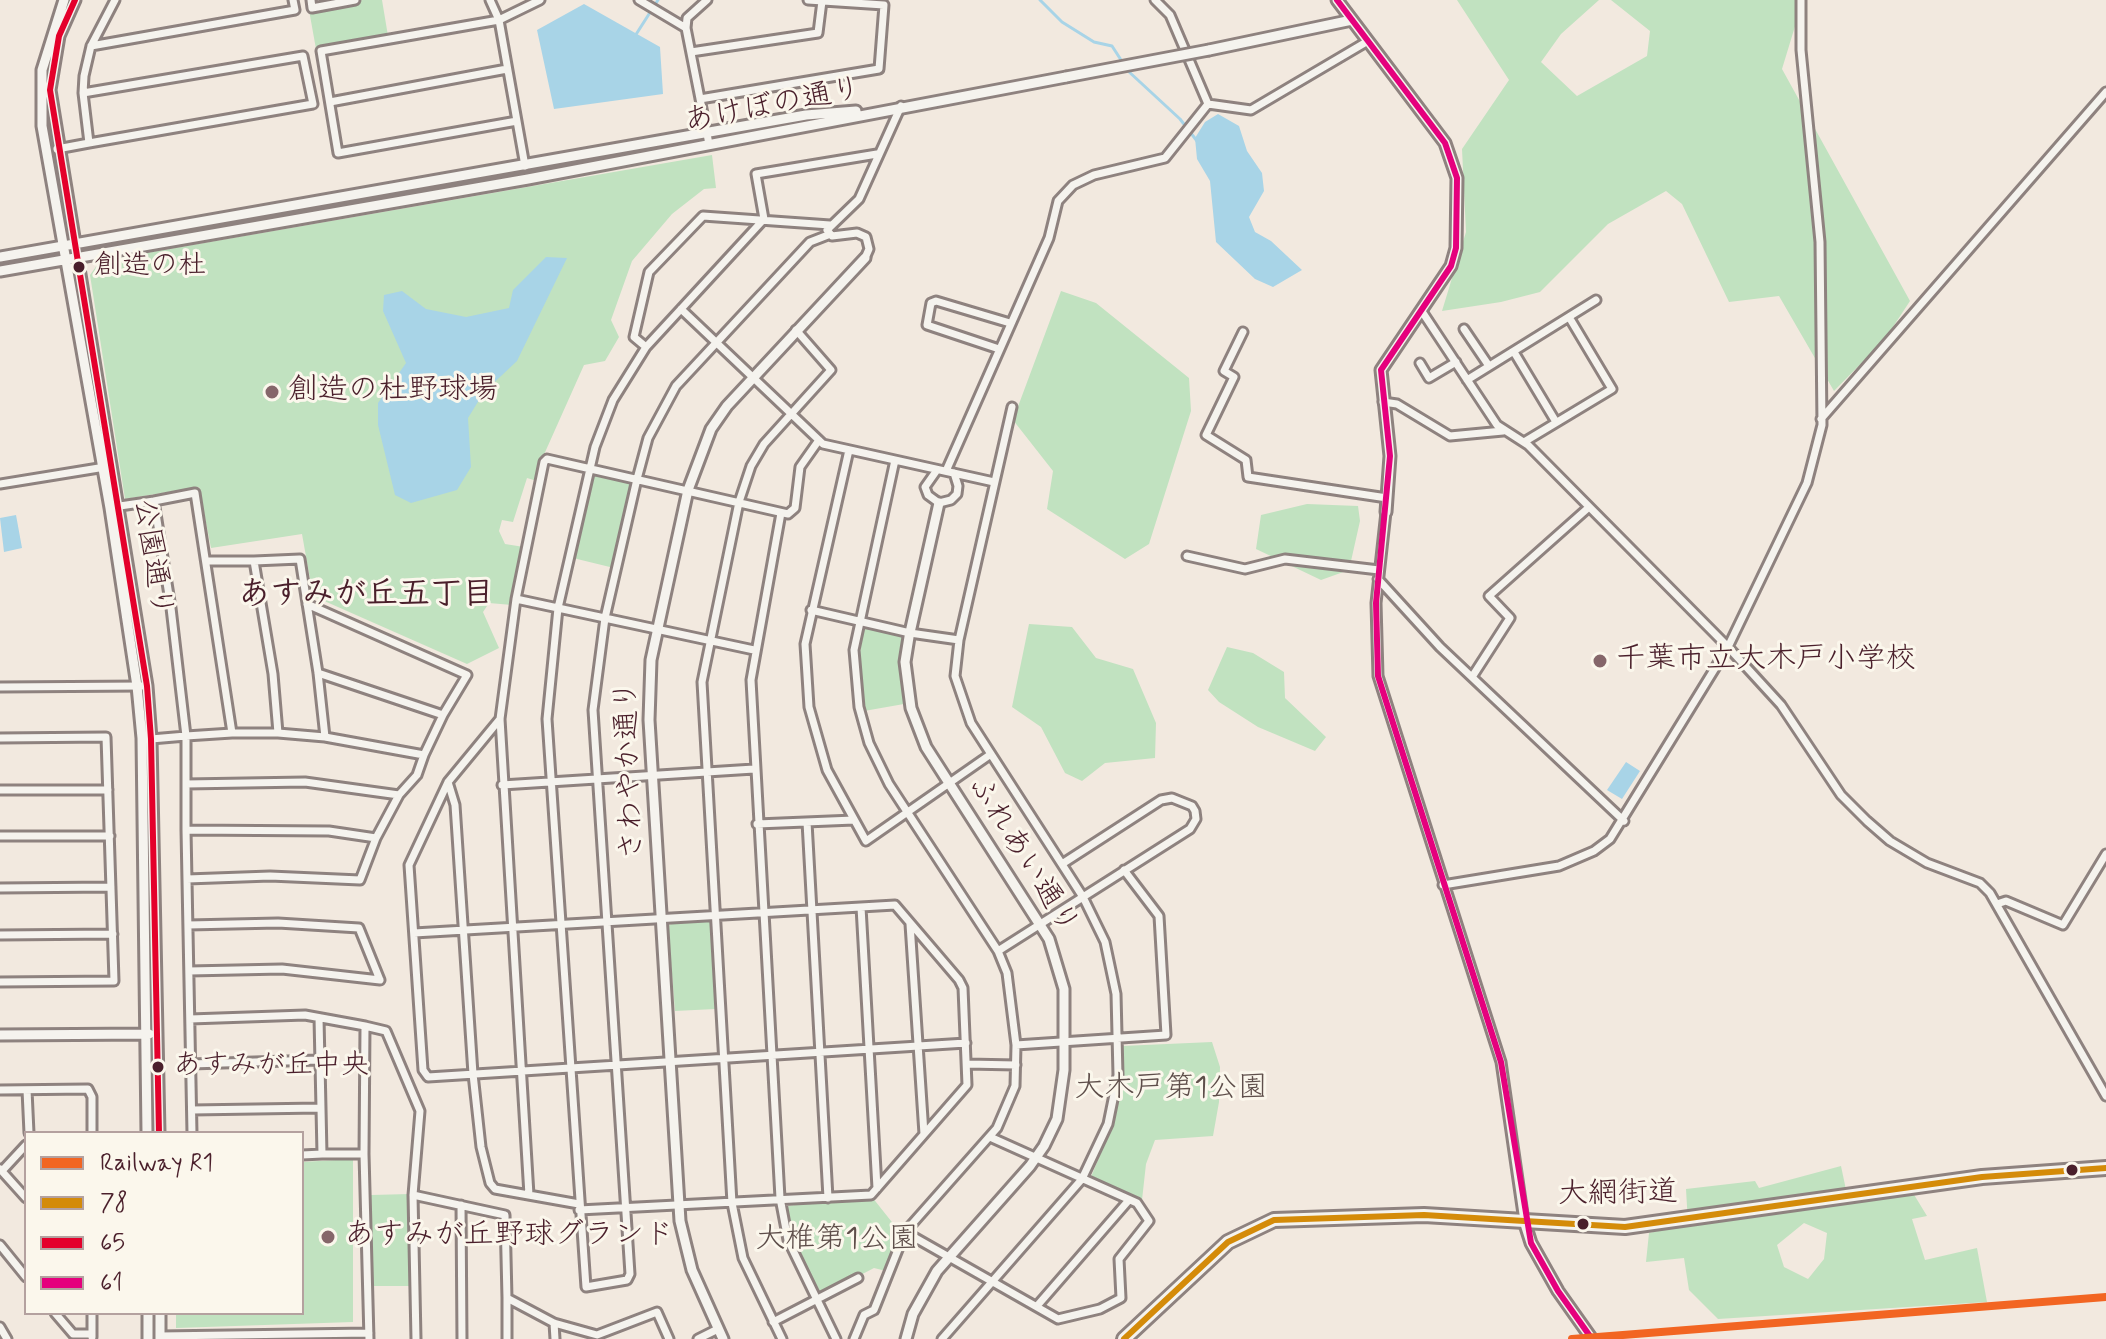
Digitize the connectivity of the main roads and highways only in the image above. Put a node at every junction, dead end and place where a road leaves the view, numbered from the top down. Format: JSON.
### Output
{"nodes":[{"id":1,"x":2106,"y":1168,"type":"edge"},
{"id":2,"x":1124,"y":1339,"type":"edge"}],
"edges":[{"from":1,"to":2,"type":"main road","name":"大網街道"}]}
